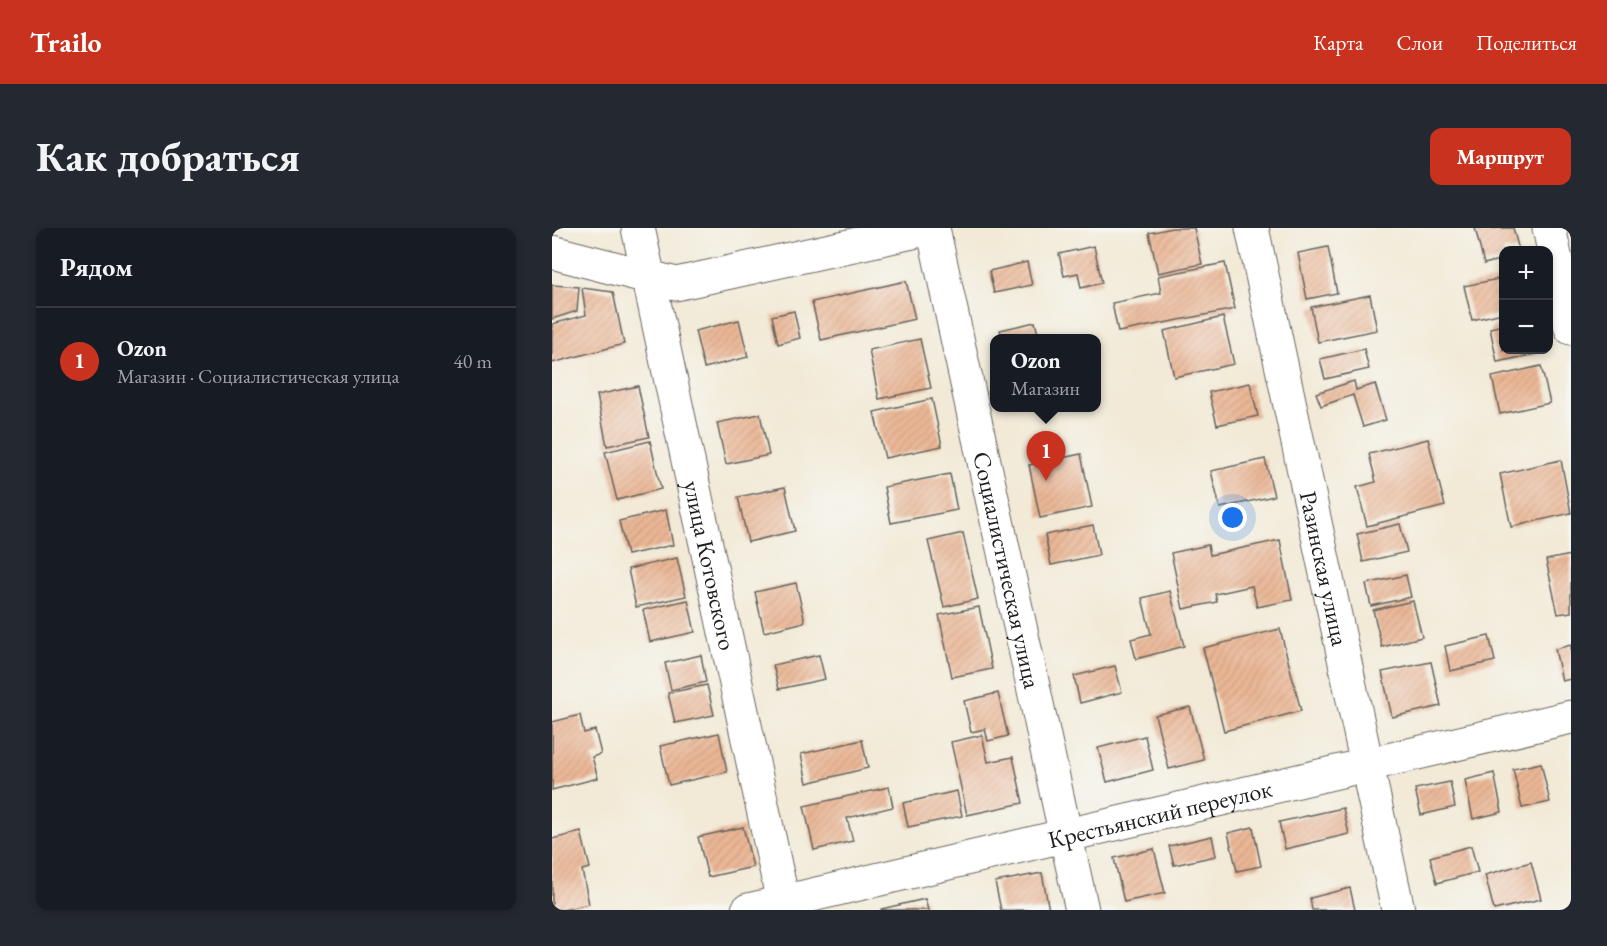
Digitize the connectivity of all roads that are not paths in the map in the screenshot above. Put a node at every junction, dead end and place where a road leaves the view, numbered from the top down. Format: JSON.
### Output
{"nodes":[{"id":1,"x":638,"y":228,"type":"edge"},
{"id":2,"x":932,"y":228,"type":"edge"},
{"id":3,"x":1252,"y":228,"type":"edge"},
{"id":4,"x":1549,"y":228,"type":"edge"},
{"id":5,"x":552,"y":252,"type":"edge"},
{"id":6,"x":649,"y":278,"type":"junction"},
{"id":7,"x":1571,"y":328,"type":"edge"},
{"id":8,"x":1571,"y":717,"type":"edge"},
{"id":9,"x":1367,"y":765,"type":"junction"},
{"id":10,"x":1066,"y":835,"type":"junction"},
{"id":11,"x":853,"y":898,"type":"edge"},
{"id":12,"x":783,"y":902,"type":"junction"},
{"id":13,"x":748,"y":910,"type":"edge"},
{"id":14,"x":1083,"y":910,"type":"edge"},
{"id":15,"x":1398,"y":910,"type":"edge"}],
"edges":[{"from":1,"to":6,"type":"street","name":"улица Котовского"},
{"from":2,"to":6,"type":"street"},
{"from":2,"to":10,"type":"street","name":"Социалистическая улица"},
{"from":3,"to":9,"type":"street","name":"Разинская улица"},
{"from":4,"to":7,"type":"street"},
{"from":5,"to":6,"type":"street"},
{"from":6,"to":12,"type":"street","name":"улица Котовского"},
{"from":8,"to":9,"type":"street","name":"Крестьянский переулок"},
{"from":9,"to":10,"type":"street","name":"Крестьянский переулок"},
{"from":9,"to":15,"type":"street","name":"Разинская улица"},
{"from":10,"to":11,"type":"street","name":"Крестьянский переулок"},
{"from":10,"to":14,"type":"street","name":"Социалистическая улица"},
{"from":11,"to":12,"type":"street","name":"Крестьянский переулок"},
{"from":12,"to":13,"type":"street","name":"Крестьянский переулок"}]}
